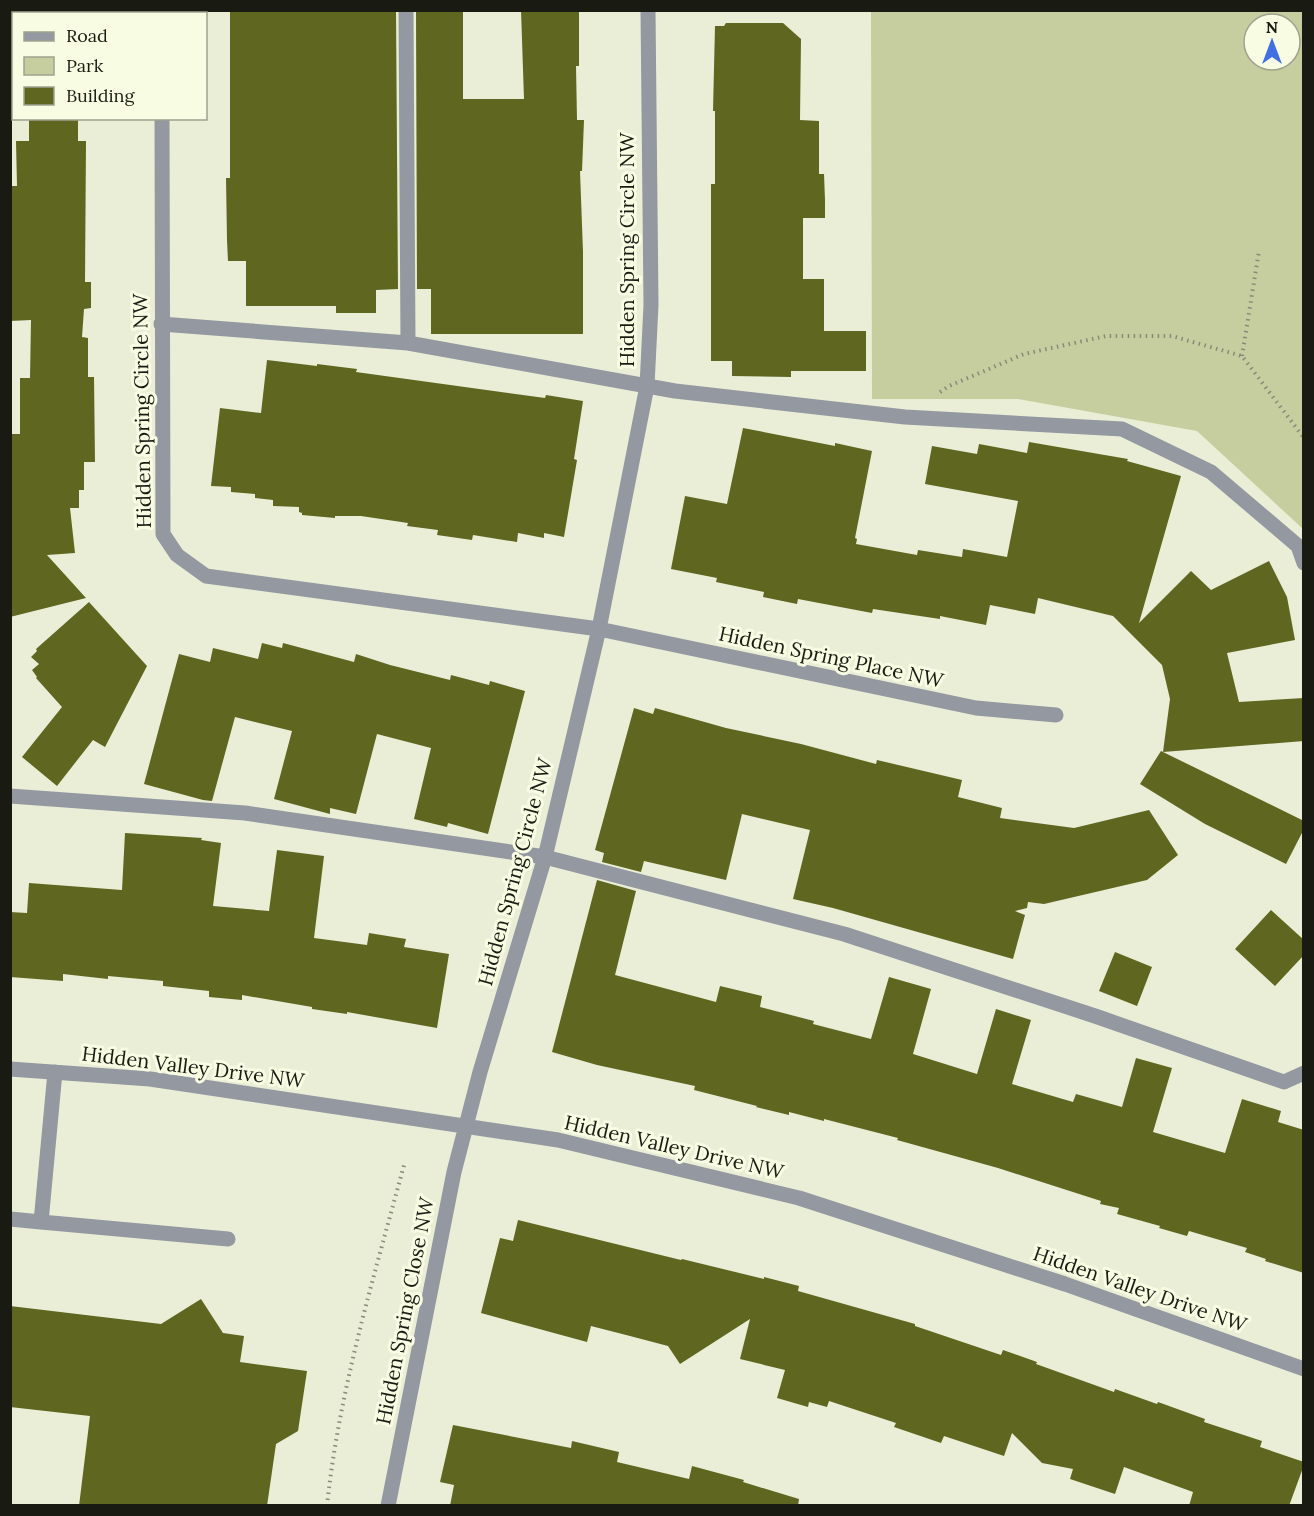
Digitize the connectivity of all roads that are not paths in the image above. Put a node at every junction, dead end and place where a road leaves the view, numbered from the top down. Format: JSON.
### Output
{"nodes":[{"id":1,"x":406,"y":10,"type":"edge"},
{"id":2,"x":648,"y":10,"type":"edge"},
{"id":3,"x":162,"y":120,"type":"edge"},
{"id":4,"x":161,"y":324,"type":"junction"},
{"id":5,"x":408,"y":343,"type":"junction"},
{"id":6,"x":647,"y":386,"type":"junction"},
{"id":7,"x":1304,"y":563,"type":"edge"},
{"id":8,"x":599,"y":629,"type":"junction"},
{"id":9,"x":1056,"y":715,"type":"dead end"},
{"id":10,"x":10,"y":796,"type":"edge"},
{"id":11,"x":545,"y":857,"type":"junction"},
{"id":12,"x":10,"y":1069,"type":"edge"},
{"id":13,"x":55,"y":1072,"type":"junction"},
{"id":14,"x":1304,"y":1073,"type":"edge"},
{"id":15,"x":467,"y":1125,"type":"junction"},
{"id":16,"x":10,"y":1218,"type":"edge"},
{"id":17,"x":41,"y":1222,"type":"junction"},
{"id":18,"x":228,"y":1239,"type":"dead end"},
{"id":19,"x":1304,"y":1370,"type":"edge"},
{"id":20,"x":388,"y":1506,"type":"edge"}],
"edges":[{"from":1,"to":5,"type":"street"},
{"from":2,"to":6,"type":"street","name":"Hidden Spring Circle NW"},
{"from":3,"to":4,"type":"street","name":"Hidden Spring Circle NW"},
{"from":4,"to":5,"type":"street"},
{"from":4,"to":8,"type":"street","name":"Hidden Spring Circle NW"},
{"from":5,"to":6,"type":"street"},
{"from":6,"to":7,"type":"street"},
{"from":6,"to":8,"type":"street","name":"Hidden Spring Circle NW"},
{"from":8,"to":9,"type":"street","name":"Hidden Spring Place NW"},
{"from":8,"to":11,"type":"street","name":"Hidden Spring Circle NW"},
{"from":10,"to":11,"type":"street"},
{"from":11,"to":14,"type":"street"},
{"from":11,"to":15,"type":"street","name":"Hidden Spring Circle NW"},
{"from":12,"to":13,"type":"street","name":"Hidden Valley Drive NW"},
{"from":13,"to":15,"type":"street","name":"Hidden Valley Drive NW"},
{"from":13,"to":17,"type":"street"},
{"from":15,"to":19,"type":"street","name":"Hidden Valley Drive NW"},
{"from":15,"to":20,"type":"street","name":"Hidden Spring Close NW"},
{"from":16,"to":17,"type":"street"},
{"from":17,"to":18,"type":"street"}]}
